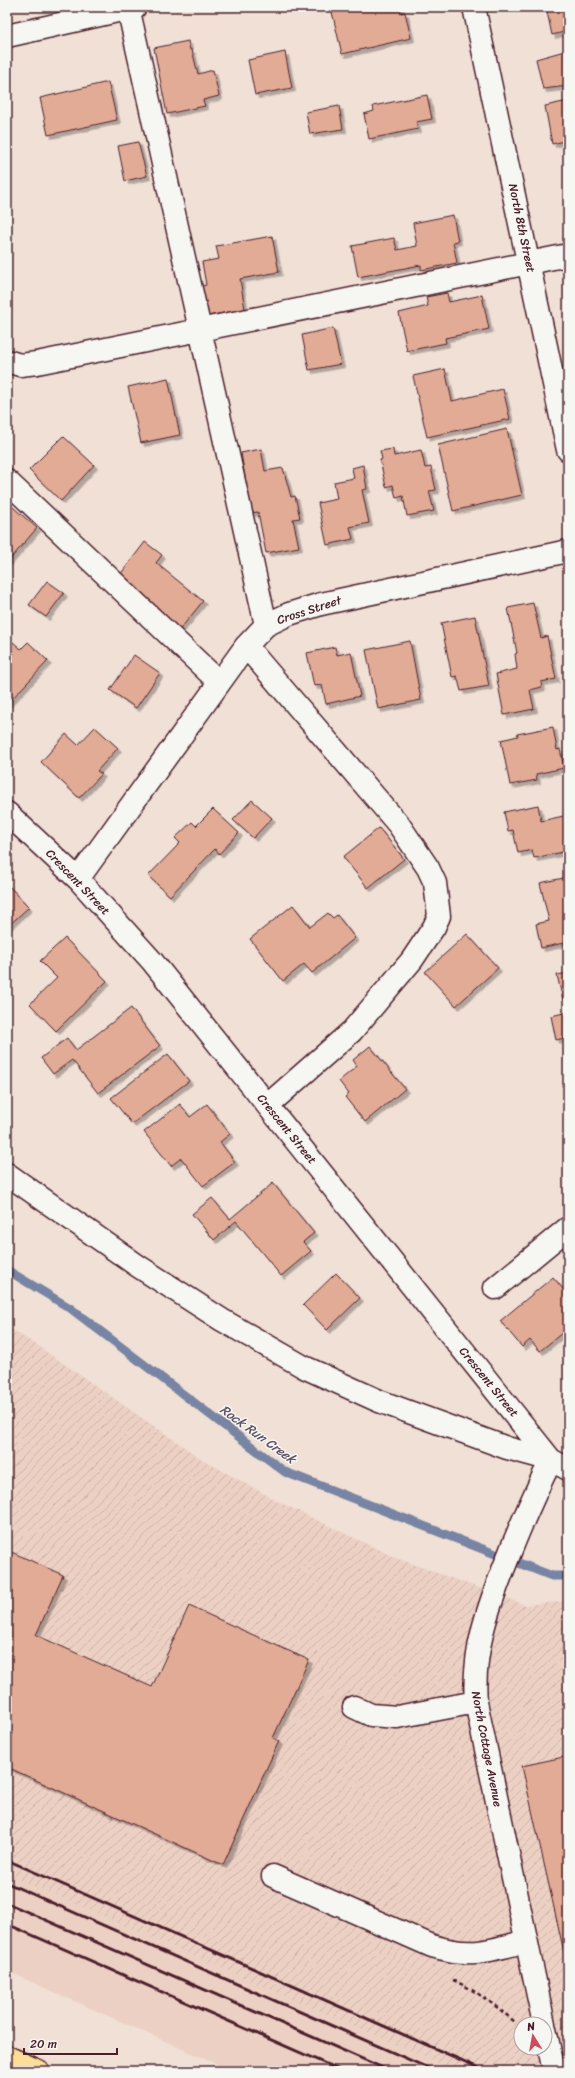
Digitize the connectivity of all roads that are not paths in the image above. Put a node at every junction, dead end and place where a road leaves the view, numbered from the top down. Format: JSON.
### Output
{"nodes":[{"id":1,"x":474,"y":7,"type":"edge"},
{"id":2,"x":130,"y":8,"type":"edge"},
{"id":3,"x":7,"y":36,"type":"edge"},
{"id":4,"x":568,"y":256,"type":"edge"},
{"id":5,"x":530,"y":264,"type":"junction"},
{"id":6,"x":200,"y":331,"type":"junction"},
{"id":7,"x":7,"y":361,"type":"edge"},
{"id":8,"x":568,"y":450,"type":"edge"},
{"id":9,"x":7,"y":481,"type":"edge"},
{"id":10,"x":568,"y":551,"type":"edge"},
{"id":11,"x":266,"y":625,"type":"junction"},
{"id":12,"x":246,"y":646,"type":"junction"},
{"id":13,"x":219,"y":682,"type":"junction"},
{"id":14,"x":7,"y":813,"type":"edge"},
{"id":15,"x":78,"y":879,"type":"junction"},
{"id":16,"x":268,"y":1105,"type":"junction"},
{"id":17,"x":7,"y":1174,"type":"edge"},
{"id":18,"x":568,"y":1228,"type":"edge"},
{"id":19,"x":495,"y":1288,"type":"dead end"},
{"id":20,"x":560,"y":1464,"type":"edge"},
{"id":21,"x":476,"y":1702,"type":"junction"},
{"id":22,"x":354,"y":1707,"type":"dead end"},
{"id":23,"x":273,"y":1876,"type":"dead end"},
{"id":24,"x":526,"y":1941,"type":"junction"},
{"id":25,"x":542,"y":2016,"type":"edge"},
{"id":26,"x":551,"y":2056,"type":"edge"},
{"id":27,"x":7,"y":2057,"type":"edge"},
{"id":28,"x":38,"y":2071,"type":"edge"},
{"id":29,"x":554,"y":2071,"type":"edge"}],
"edges":[{"from":1,"to":5,"type":"street","name":"North 8th Street"},
{"from":2,"to":3,"type":"street"},
{"from":2,"to":6,"type":"street"},
{"from":4,"to":5,"type":"street"},
{"from":5,"to":6,"type":"street"},
{"from":5,"to":8,"type":"street","name":"North 8th Street"},
{"from":6,"to":7,"type":"street"},
{"from":6,"to":11,"type":"street"},
{"from":9,"to":13,"type":"street"},
{"from":10,"to":11,"type":"street","name":"Cross Street"},
{"from":11,"to":12,"type":"street","name":"Cross Street"},
{"from":12,"to":13,"type":"street","name":"Cross Street"},
{"from":12,"to":16,"type":"street"},
{"from":13,"to":15,"type":"street","name":"Cross Street"},
{"from":14,"to":15,"type":"street","name":"Crescent Street"},
{"from":15,"to":16,"type":"street","name":"Crescent Street"},
{"from":16,"to":20,"type":"street","name":"Crescent Street"},
{"from":17,"to":20,"type":"street"},
{"from":18,"to":19,"type":"street"},
{"from":20,"to":21,"type":"street","name":"North Cottage Avenue"},
{"from":21,"to":22,"type":"street"},
{"from":21,"to":24,"type":"street","name":"North Cottage Avenue"},
{"from":23,"to":24,"type":"street"},
{"from":24,"to":25,"type":"street","name":"North Cottage Avenue"},
{"from":26,"to":29,"type":"street"},
{"from":27,"to":28,"type":"highway"}]}
